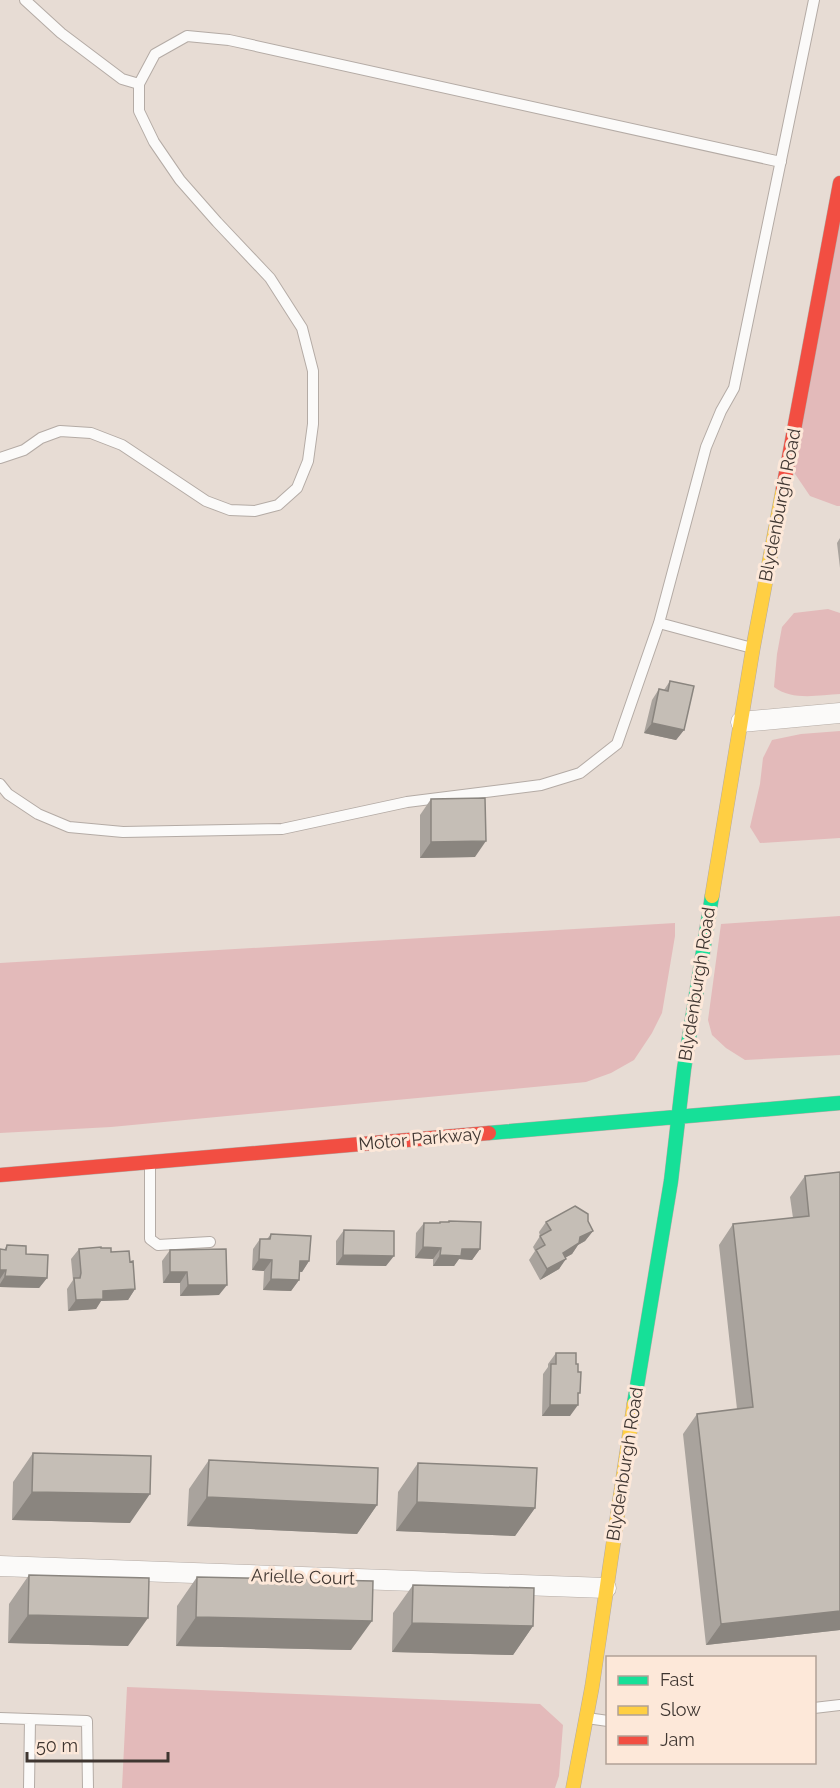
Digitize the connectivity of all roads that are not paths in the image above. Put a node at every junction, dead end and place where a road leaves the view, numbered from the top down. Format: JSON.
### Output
{"nodes":[{"id":1,"x":814,"y":0,"type":"edge"},
{"id":2,"x":31,"y":2,"type":"edge"},
{"id":3,"x":139,"y":84,"type":"junction"},
{"id":4,"x":781,"y":162,"type":"junction"},
{"id":5,"x":840,"y":183,"type":"edge"},
{"id":6,"x":0,"y":458,"type":"edge"},
{"id":7,"x":659,"y":623,"type":"junction"},
{"id":8,"x":753,"y":648,"type":"junction"},
{"id":9,"x":840,"y":713,"type":"edge"},
{"id":10,"x":741,"y":722,"type":"junction"},
{"id":11,"x":0,"y":784,"type":"edge"},
{"id":12,"x":840,"y":1103,"type":"edge"},
{"id":13,"x":678,"y":1117,"type":"junction"},
{"id":14,"x":150,"y":1162,"type":"junction"},
{"id":15,"x":0,"y":1175,"type":"edge"},
{"id":16,"x":210,"y":1242,"type":"dead end"},
{"id":17,"x":0,"y":1566,"type":"edge"},
{"id":18,"x":606,"y":1588,"type":"junction"},
{"id":19,"x":840,"y":1705,"type":"edge"},
{"id":20,"x":816,"y":1708,"type":"edge"},
{"id":21,"x":0,"y":1718,"type":"edge"},
{"id":22,"x":586,"y":1718,"type":"junction"},
{"id":23,"x":30,"y":1719,"type":"junction"},
{"id":24,"x":606,"y":1721,"type":"edge"},
{"id":25,"x":28,"y":1788,"type":"edge"},
{"id":26,"x":87,"y":1788,"type":"edge"},
{"id":27,"x":573,"y":1788,"type":"edge"}],
"edges":[{"from":1,"to":4,"type":"lane"},
{"from":2,"to":3,"type":"lane"},
{"from":3,"to":4,"type":"lane"},
{"from":3,"to":6,"type":"lane"},
{"from":4,"to":7,"type":"lane"},
{"from":5,"to":8,"type":"street","name":"Blydenburgh Road"},
{"from":7,"to":8,"type":"lane"},
{"from":7,"to":11,"type":"lane"},
{"from":8,"to":10,"type":"street","name":"Blydenburgh Road"},
{"from":9,"to":10,"type":"street"},
{"from":10,"to":13,"type":"street","name":"Blydenburgh Road"},
{"from":12,"to":13,"type":"street","name":"Motor Parkway"},
{"from":13,"to":14,"type":"street","name":"Motor Parkway"},
{"from":13,"to":18,"type":"street","name":"Blydenburgh Road"},
{"from":14,"to":15,"type":"street","name":"Motor Parkway"},
{"from":14,"to":16,"type":"lane"},
{"from":17,"to":18,"type":"street","name":"Arielle Court"},
{"from":18,"to":22,"type":"street","name":"Blydenburgh Road"},
{"from":19,"to":20,"type":"lane"},
{"from":21,"to":23,"type":"lane"},
{"from":22,"to":24,"type":"lane"},
{"from":22,"to":27,"type":"street","name":"Blydenburgh Road"},
{"from":23,"to":25,"type":"lane"},
{"from":23,"to":26,"type":"lane"}]}
